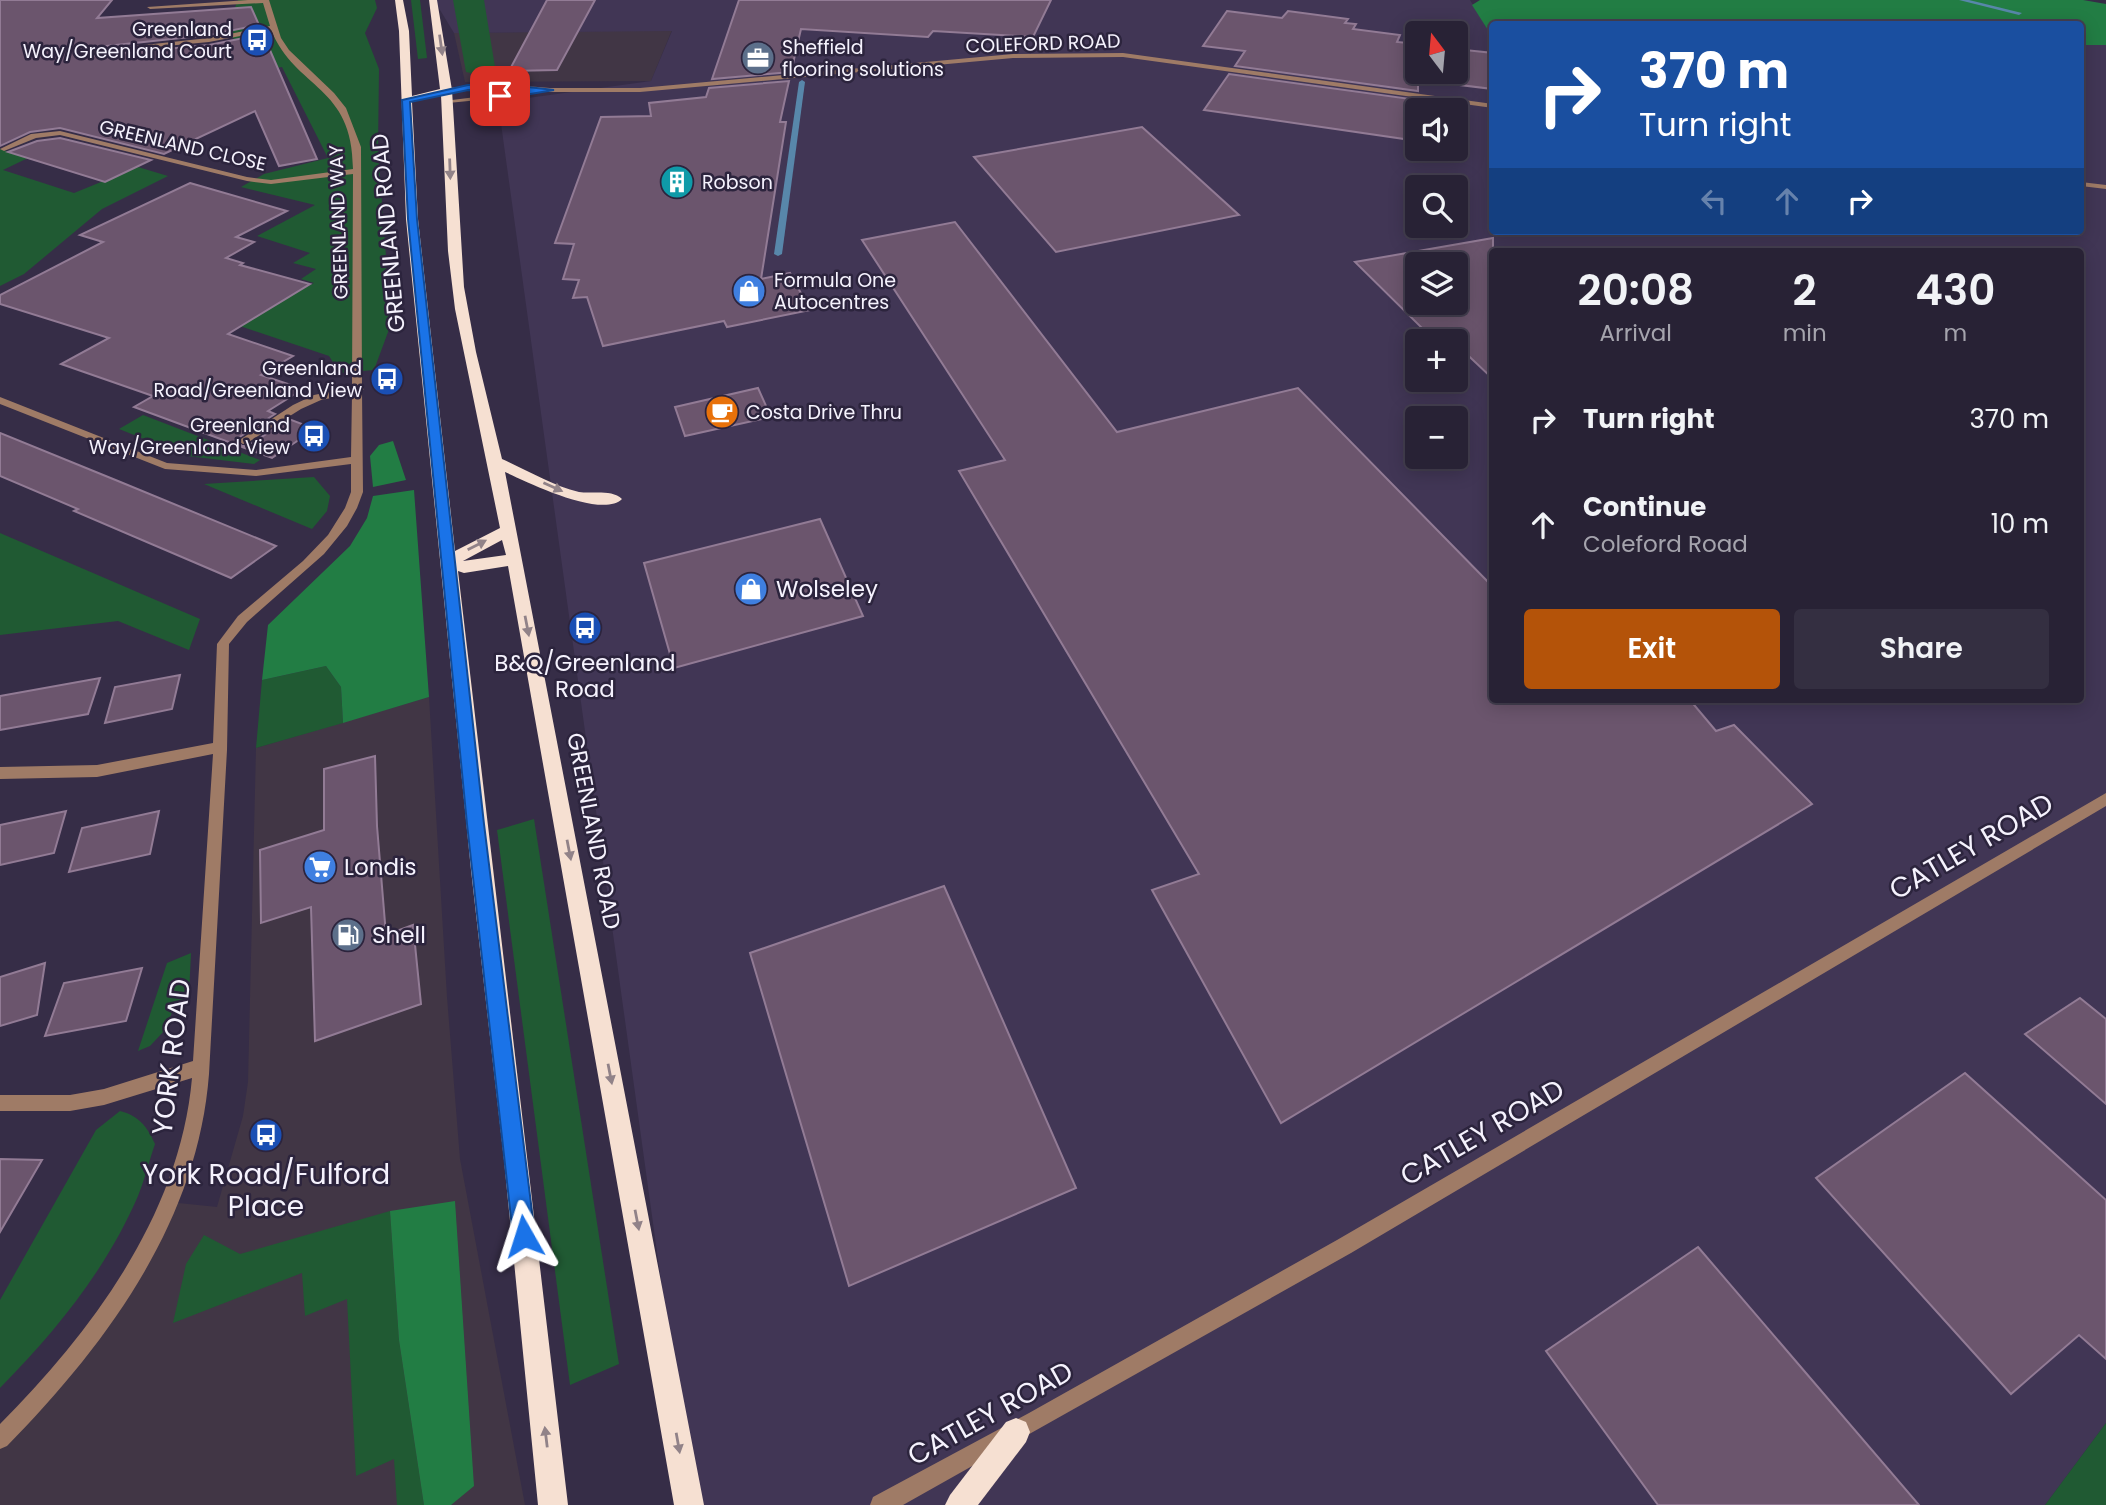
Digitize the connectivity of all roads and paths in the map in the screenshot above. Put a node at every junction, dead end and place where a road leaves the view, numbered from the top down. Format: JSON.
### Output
{"nodes":[{"id":1,"x":266,"y":0,"type":"edge"},
{"id":2,"x":399,"y":0,"type":"edge"},
{"id":3,"x":433,"y":0,"type":"edge"},
{"id":4,"x":150,"y":7,"type":"dead end"},
{"id":5,"x":271,"y":28,"type":"junction"},
{"id":6,"x":91,"y":51,"type":"dead end"},
{"id":7,"x":447,"y":95,"type":"junction"},
{"id":8,"x":406,"y":100,"type":"junction"},
{"id":9,"x":1489,"y":105,"type":"edge"},
{"id":10,"x":4,"y":149,"type":"dead end"},
{"id":11,"x":358,"y":171,"type":"junction"},
{"id":12,"x":2084,"y":184,"type":"edge"},
{"id":13,"x":2106,"y":187,"type":"edge"},
{"id":14,"x":359,"y":388,"type":"junction"},
{"id":15,"x":0,"y":400,"type":"edge"},
{"id":16,"x":243,"y":441,"type":"dead end"},
{"id":17,"x":357,"y":460,"type":"junction"},
{"id":18,"x":495,"y":461,"type":"junction"},
{"id":19,"x":614,"y":499,"type":"dead end"},
{"id":20,"x":508,"y":531,"type":"junction"},
{"id":21,"x":515,"y":559,"type":"junction"},
{"id":22,"x":449,"y":563,"type":"junction"},
{"id":23,"x":232,"y":626,"type":"joint"},
{"id":24,"x":220,"y":747,"type":"junction"},
{"id":25,"x":0,"y":773,"type":"edge"},
{"id":26,"x":2106,"y":799,"type":"edge"},
{"id":27,"x":200,"y":1067,"type":"junction"},
{"id":28,"x":0,"y":1103,"type":"edge"},
{"id":29,"x":1016,"y":1432,"type":"junction"},
{"id":30,"x":0,"y":1439,"type":"edge"},
{"id":31,"x":553,"y":1505,"type":"edge"},
{"id":32,"x":689,"y":1505,"type":"edge"},
{"id":33,"x":881,"y":1505,"type":"edge"},
{"id":34,"x":960,"y":1505,"type":"edge"}],
"edges":[{"from":1,"to":4,"type":"street","name":"GREENLAND WAY"},
{"from":1,"to":5,"type":"street","name":"GREENLAND WAY"},
{"from":2,"to":8,"type":"highway","name":"GREENLAND ROAD"},
{"from":3,"to":7,"type":"highway","name":"GREENLAND ROAD","one_way":true},
{"from":5,"to":6,"type":"street"},
{"from":5,"to":11,"type":"street","name":"GREENLAND WAY"},
{"from":7,"to":8,"type":"highway"},
{"from":7,"to":9,"type":"street","name":"COLEFORD ROAD"},
{"from":7,"to":18,"type":"highway","name":"GREENLAND ROAD","one_way":true},
{"from":8,"to":22,"type":"highway","name":"GREENLAND ROAD"},
{"from":10,"to":11,"type":"street","name":"GREENLAND CLOSE"},
{"from":11,"to":14,"type":"street","name":"GREENLAND WAY"},
{"from":12,"to":13,"type":"street"},
{"from":14,"to":16,"type":"street"},
{"from":14,"to":17,"type":"street","name":"GREENLAND WAY"},
{"from":15,"to":17,"type":"street"},
{"from":17,"to":23,"type":"street","name":"GREENLAND WAY"},
{"from":18,"to":19,"type":"highway","one_way":true},
{"from":18,"to":20,"type":"highway","name":"GREENLAND ROAD"},
{"from":20,"to":21,"type":"highway","name":"GREENLAND ROAD"},
{"from":22,"to":20,"type":"highway","one_way":true},
{"from":21,"to":22,"type":"highway"},
{"from":21,"to":32,"type":"highway","name":"GREENLAND ROAD","one_way":true},
{"from":31,"to":22,"type":"highway","name":"GREENLAND ROAD","one_way":true},
{"from":23,"to":24,"type":"street","name":"YORK ROAD"},
{"from":24,"to":25,"type":"street"},
{"from":24,"to":27,"type":"street","name":"YORK ROAD"},
{"from":26,"to":29,"type":"street","name":"CATLEY ROAD"},
{"from":27,"to":28,"type":"street"},
{"from":27,"to":30,"type":"street","name":"YORK ROAD"},
{"from":29,"to":33,"type":"street","name":"CATLEY ROAD"},
{"from":29,"to":34,"type":"highway"}]}
